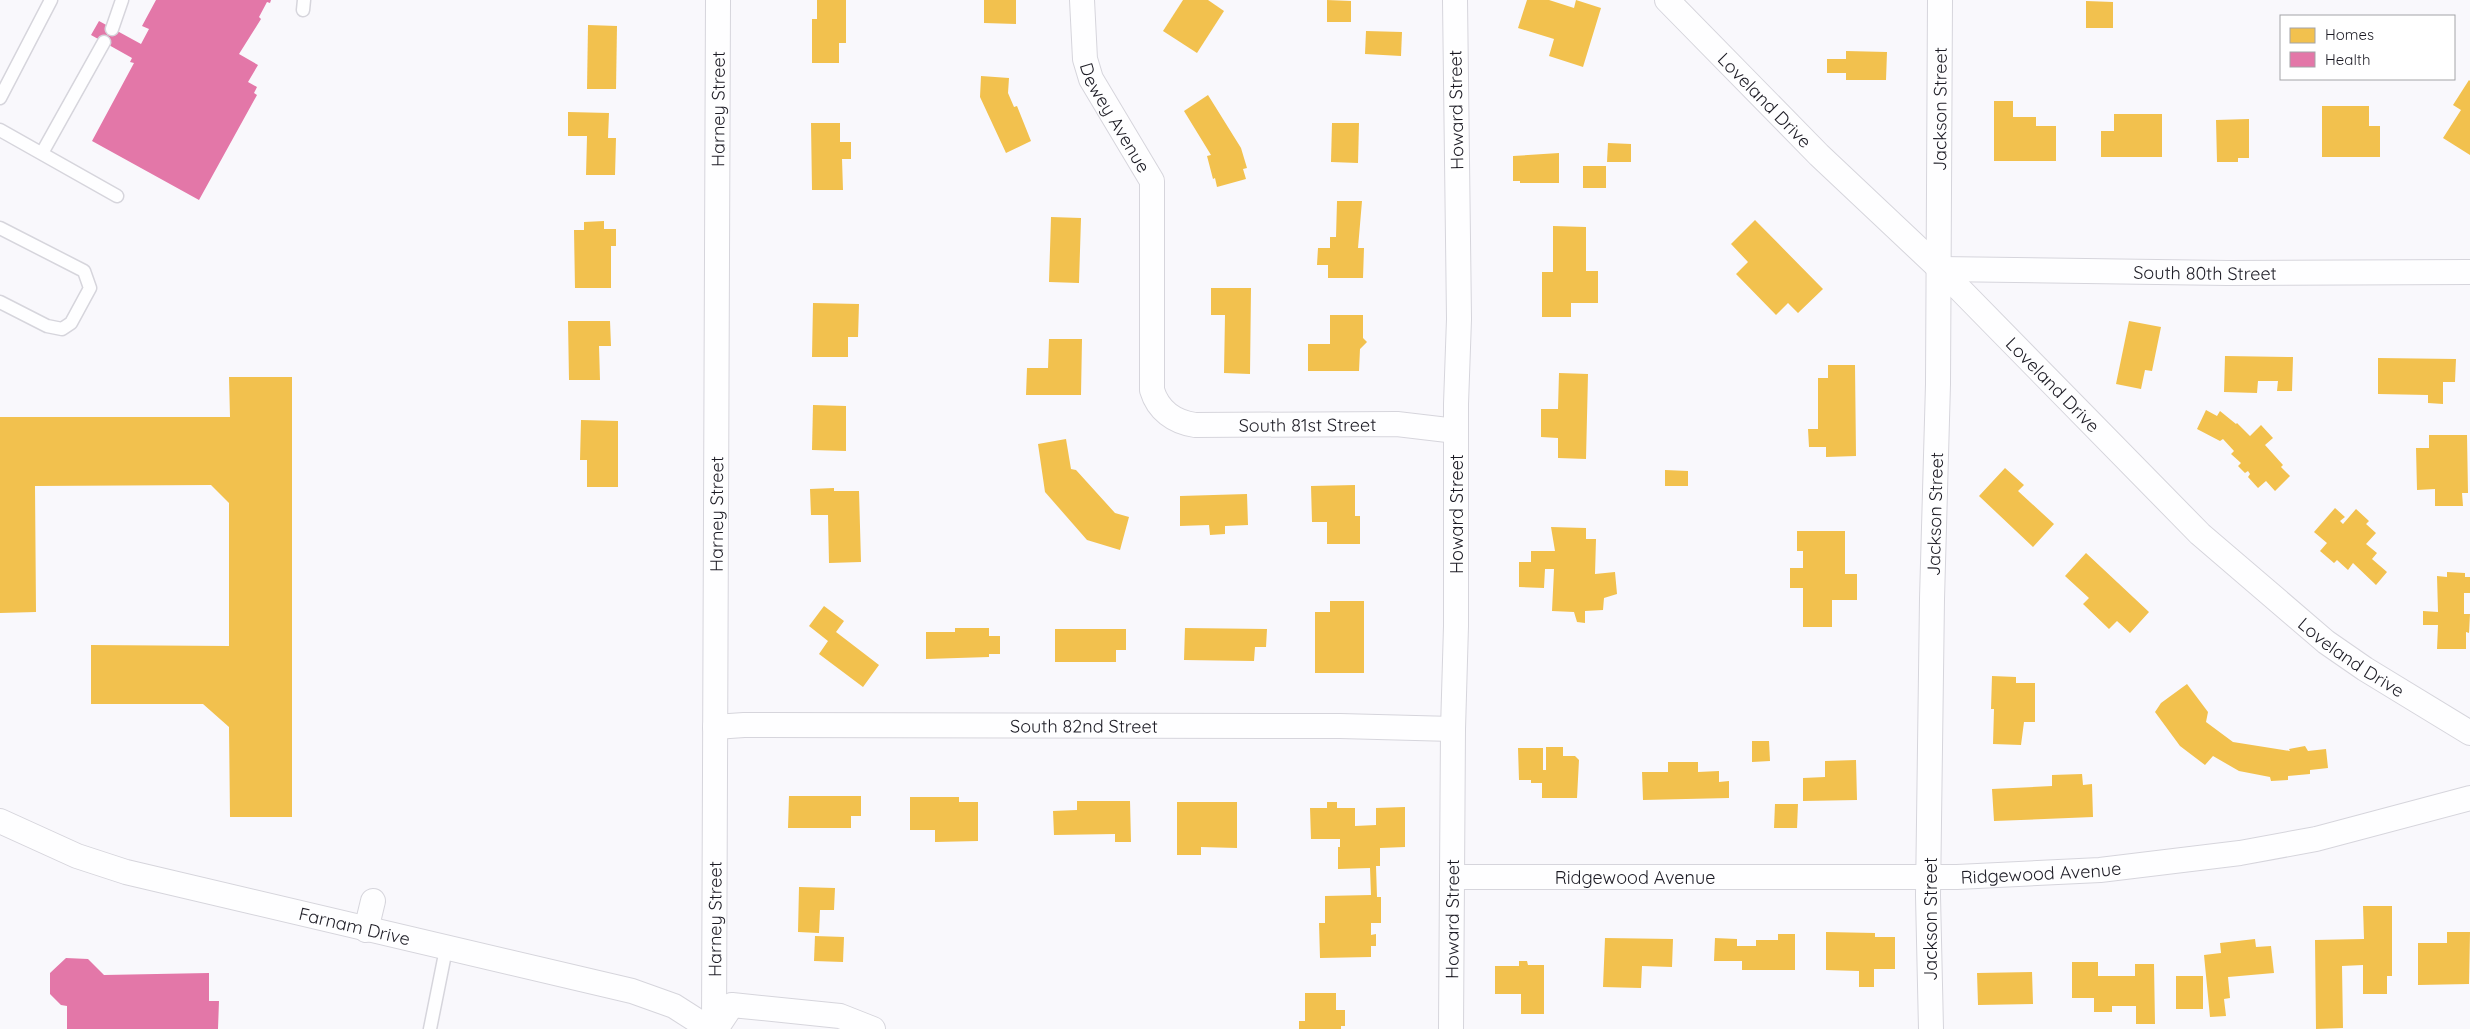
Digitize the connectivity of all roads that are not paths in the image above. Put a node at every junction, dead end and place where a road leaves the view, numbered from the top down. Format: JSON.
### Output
{"nodes":[{"id":1,"x":51,"y":0,"type":"edge"},
{"id":2,"x":122,"y":0,"type":"edge"},
{"id":3,"x":718,"y":0,"type":"edge"},
{"id":4,"x":1082,"y":0,"type":"edge"},
{"id":5,"x":1455,"y":0,"type":"edge"},
{"id":6,"x":1668,"y":0,"type":"edge"},
{"id":7,"x":1940,"y":0,"type":"edge"},
{"id":8,"x":112,"y":29,"type":"dead end"},
{"id":9,"x":104,"y":42,"type":"dead end"},
{"id":10,"x":0,"y":98,"type":"edge"},
{"id":11,"x":0,"y":130,"type":"edge"},
{"id":12,"x":42,"y":154,"type":"junction"},
{"id":13,"x":117,"y":196,"type":"dead end"},
{"id":14,"x":0,"y":228,"type":"edge"},
{"id":15,"x":1940,"y":268,"type":"junction"},
{"id":16,"x":2470,"y":272,"type":"edge"},
{"id":17,"x":0,"y":302,"type":"edge"},
{"id":18,"x":1163,"y":410,"type":"joint"},
{"id":19,"x":1456,"y":431,"type":"junction"},
{"id":20,"x":715,"y":727,"type":"junction"},
{"id":21,"x":1453,"y":729,"type":"junction"},
{"id":22,"x":2470,"y":733,"type":"edge"},
{"id":23,"x":2470,"y":798,"type":"edge"},
{"id":24,"x":0,"y":821,"type":"edge"},
{"id":25,"x":1930,"y":876,"type":"junction"},
{"id":26,"x":1453,"y":877,"type":"junction"},
{"id":27,"x":373,"y":901,"type":"dead end"},
{"id":28,"x":366,"y":930,"type":"junction"},
{"id":29,"x":446,"y":949,"type":"junction"},
{"id":30,"x":430,"y":1029,"type":"edge"},
{"id":31,"x":710,"y":1029,"type":"edge"},
{"id":32,"x":715,"y":1029,"type":"edge"},
{"id":33,"x":873,"y":1029,"type":"edge"},
{"id":34,"x":1451,"y":1029,"type":"edge"},
{"id":35,"x":1931,"y":1029,"type":"edge"}],
"edges":[{"from":1,"to":10,"type":"lane"},
{"from":2,"to":8,"type":"lane"},
{"from":3,"to":20,"type":"street","name":"Harney Street"},
{"from":4,"to":18,"type":"street","name":"Dewey Avenue"},
{"from":5,"to":19,"type":"street","name":"Howard Street"},
{"from":6,"to":15,"type":"street","name":"Loveland Drive"},
{"from":7,"to":15,"type":"street","name":"Jackson Street"},
{"from":9,"to":12,"type":"lane"},
{"from":11,"to":12,"type":"lane"},
{"from":12,"to":13,"type":"lane"},
{"from":14,"to":17,"type":"lane"},
{"from":15,"to":16,"type":"street","name":"South 80th Street"},
{"from":15,"to":22,"type":"street","name":"Loveland Drive"},
{"from":15,"to":25,"type":"street","name":"Jackson Street"},
{"from":18,"to":19,"type":"street","name":"South 81st Street"},
{"from":19,"to":21,"type":"street","name":"Howard Street"},
{"from":20,"to":21,"type":"street","name":"South 82nd Street"},
{"from":20,"to":32,"type":"street","name":"Harney Street"},
{"from":21,"to":26,"type":"street","name":"Howard Street"},
{"from":23,"to":25,"type":"street","name":"Ridgewood Avenue"},
{"from":24,"to":28,"type":"street","name":"Farnam Drive"},
{"from":25,"to":26,"type":"street","name":"Ridgewood Avenue"},
{"from":25,"to":35,"type":"street","name":"Jackson Street"},
{"from":26,"to":34,"type":"street","name":"Howard Street"},
{"from":27,"to":28,"type":"street"},
{"from":28,"to":29,"type":"street","name":"Farnam Drive"},
{"from":29,"to":30,"type":"lane"},
{"from":29,"to":31,"type":"street","name":"Farnam Drive"},
{"from":32,"to":33,"type":"street"}]}
